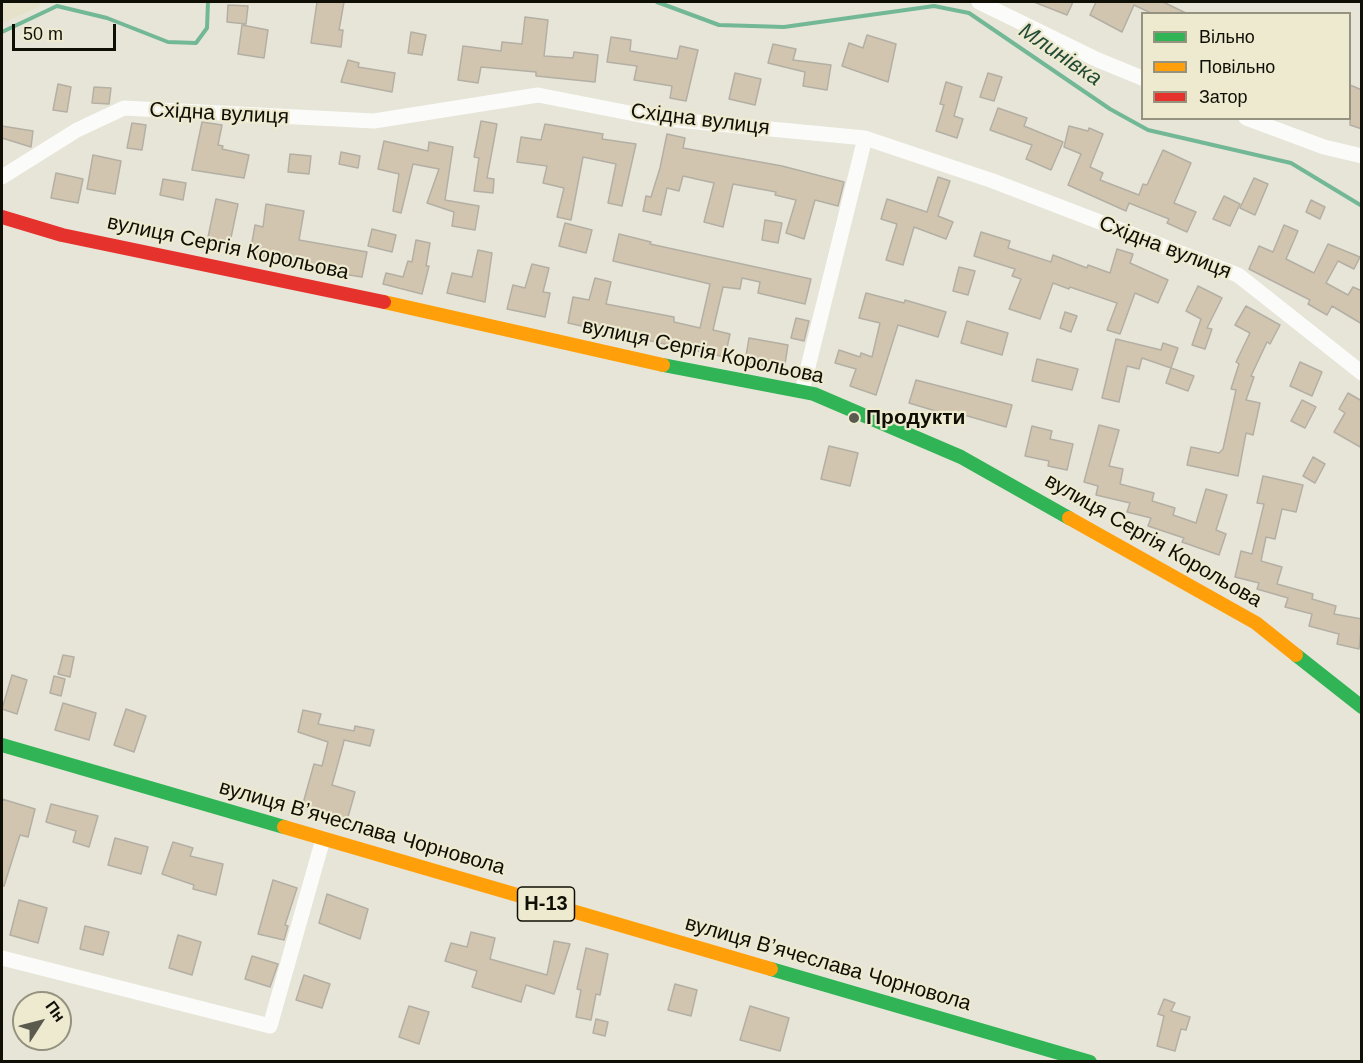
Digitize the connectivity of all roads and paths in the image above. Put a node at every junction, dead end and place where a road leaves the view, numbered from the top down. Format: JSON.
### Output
{"nodes":[{"id":1,"x":979,"y":2,"type":"edge"},
{"id":2,"x":1141,"y":77,"type":"edge"},
{"id":3,"x":1251,"y":120,"type":"edge"},
{"id":4,"x":865,"y":138,"type":"junction"},
{"id":5,"x":1362,"y":156,"type":"edge"},
{"id":6,"x":2,"y":177,"type":"edge"},
{"id":7,"x":2,"y":217,"type":"edge"},
{"id":8,"x":1362,"y":373,"type":"edge"},
{"id":9,"x":802,"y":391,"type":"junction"},
{"id":10,"x":1362,"y":707,"type":"edge"},
{"id":11,"x":2,"y":745,"type":"edge"},
{"id":12,"x":323,"y":839,"type":"junction"},
{"id":13,"x":2,"y":958,"type":"edge"},
{"id":14,"x":1090,"y":1062,"type":"edge"}],
"edges":[{"from":1,"to":2,"type":"street"},
{"from":3,"to":5,"type":"street"},
{"from":4,"to":6,"type":"street","name":"Східна вулиця"},
{"from":4,"to":8,"type":"street","name":"Східна вулиця"},
{"from":4,"to":9,"type":"street"},
{"from":7,"to":9,"type":"street","name":"вулиця Сергія Корольова"},
{"from":9,"to":10,"type":"street","name":"вулиця Сергія Корольова"},
{"from":11,"to":12,"type":"street","name":"вулиця Вʼячеслава Чорновола","number":"Н-13"},
{"from":12,"to":13,"type":"street"},
{"from":12,"to":14,"type":"street","name":"вулиця Вʼячеслава Чорновола","number":"Н-13"}]}
